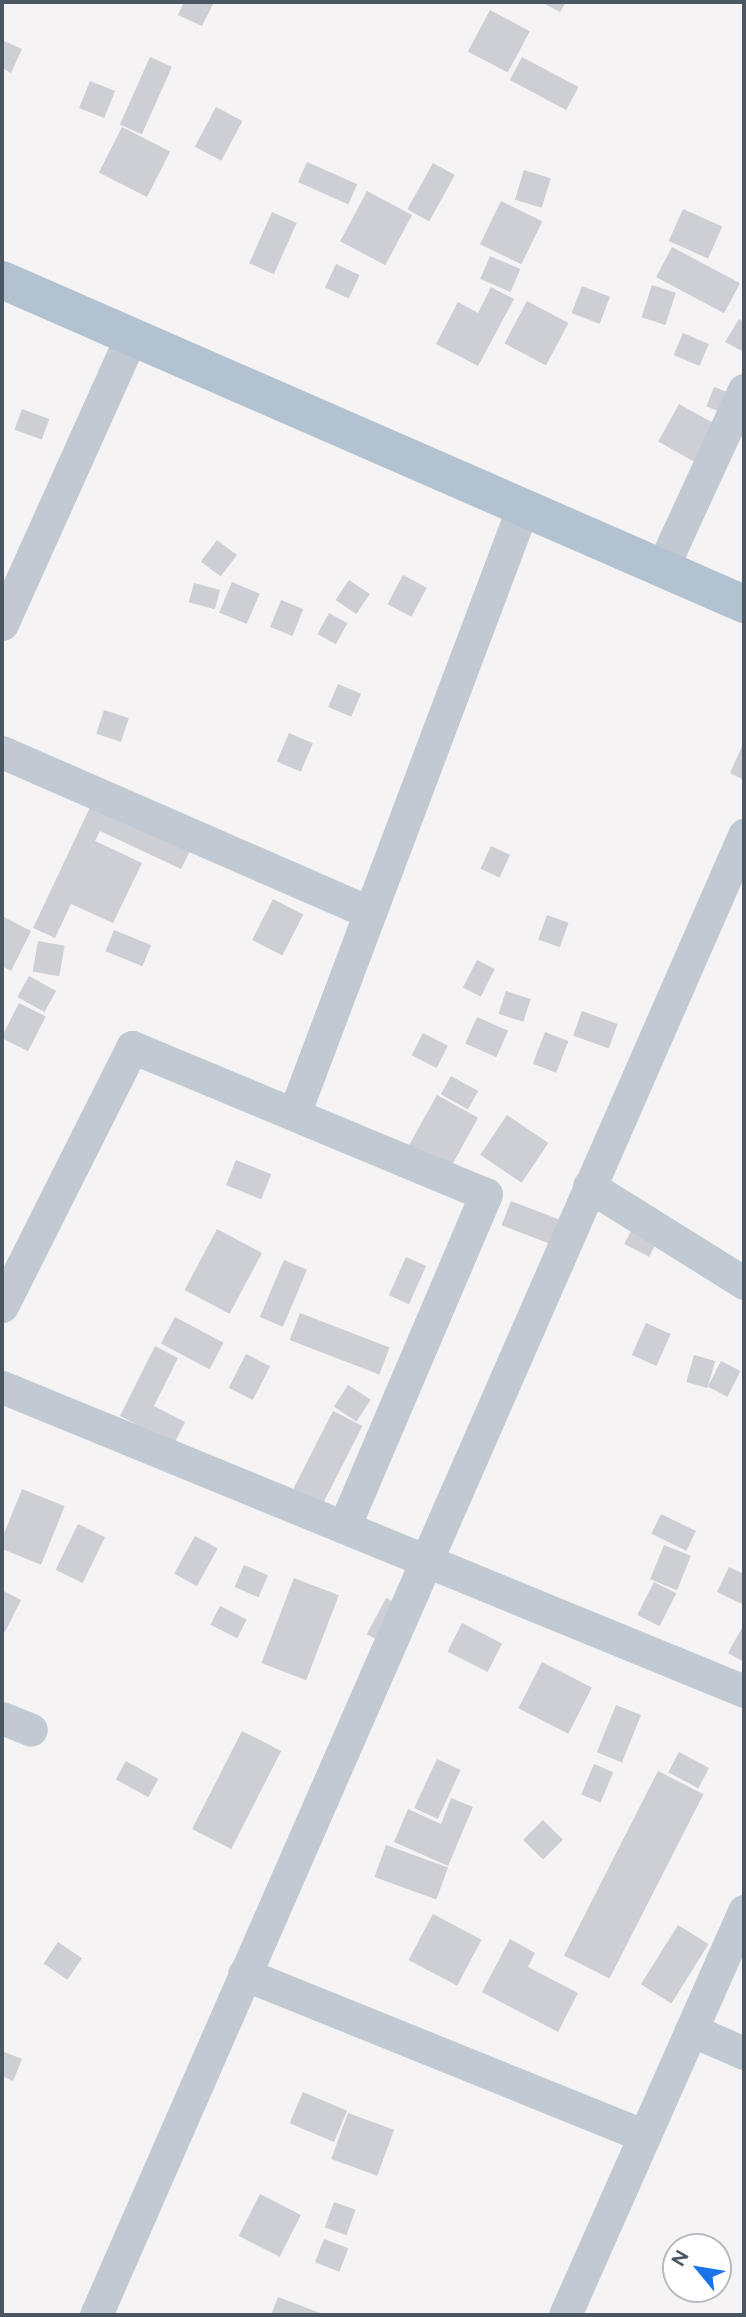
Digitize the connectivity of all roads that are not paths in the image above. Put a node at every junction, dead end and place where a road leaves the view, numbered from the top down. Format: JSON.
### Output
{"nodes":[{"id":1,"x":2,"y":280,"type":"edge"},
{"id":2,"x":131,"y":337,"type":"junction"},
{"id":3,"x":744,"y":390,"type":"edge"},
{"id":4,"x":523,"y":507,"type":"junction"},
{"id":5,"x":662,"y":568,"type":"junction"},
{"id":6,"x":744,"y":604,"type":"edge"},
{"id":7,"x":2,"y":624,"type":"edge"},
{"id":8,"x":2,"y":752,"type":"edge"},
{"id":9,"x":744,"y":835,"type":"edge"},
{"id":10,"x":369,"y":912,"type":"junction"},
{"id":11,"x":294,"y":1114,"type":"junction"},
{"id":12,"x":589,"y":1186,"type":"junction"},
{"id":13,"x":744,"y":1283,"type":"edge"},
{"id":14,"x":2,"y":1306,"type":"edge"},
{"id":15,"x":2,"y":1387,"type":"edge"},
{"id":16,"x":344,"y":1527,"type":"junction"},
{"id":17,"x":424,"y":1559,"type":"junction"},
{"id":18,"x":744,"y":1691,"type":"edge"},
{"id":19,"x":744,"y":1911,"type":"edge"},
{"id":20,"x":244,"y":1974,"type":"junction"},
{"id":21,"x":691,"y":2030,"type":"junction"},
{"id":22,"x":744,"y":2053,"type":"edge"},
{"id":23,"x":644,"y":2136,"type":"junction"},
{"id":24,"x":96,"y":2315,"type":"edge"},
{"id":25,"x":565,"y":2315,"type":"edge"}],
"edges":[{"from":1,"to":2,"type":"main road"},
{"from":2,"to":4,"type":"main road"},
{"from":2,"to":7,"type":"street"},
{"from":3,"to":5,"type":"street"},
{"from":4,"to":5,"type":"main road"},
{"from":4,"to":10,"type":"street"},
{"from":5,"to":6,"type":"main road"},
{"from":8,"to":10,"type":"street"},
{"from":9,"to":12,"type":"street"},
{"from":10,"to":11,"type":"street"},
{"from":11,"to":14,"type":"street"},
{"from":11,"to":16,"type":"street"},
{"from":12,"to":13,"type":"street"},
{"from":12,"to":17,"type":"street"},
{"from":15,"to":16,"type":"street"},
{"from":16,"to":17,"type":"street"},
{"from":17,"to":18,"type":"street"},
{"from":17,"to":20,"type":"street"},
{"from":19,"to":21,"type":"street"},
{"from":20,"to":23,"type":"street"},
{"from":20,"to":24,"type":"street"},
{"from":21,"to":22,"type":"street"},
{"from":21,"to":23,"type":"street"},
{"from":23,"to":25,"type":"street"}]}
